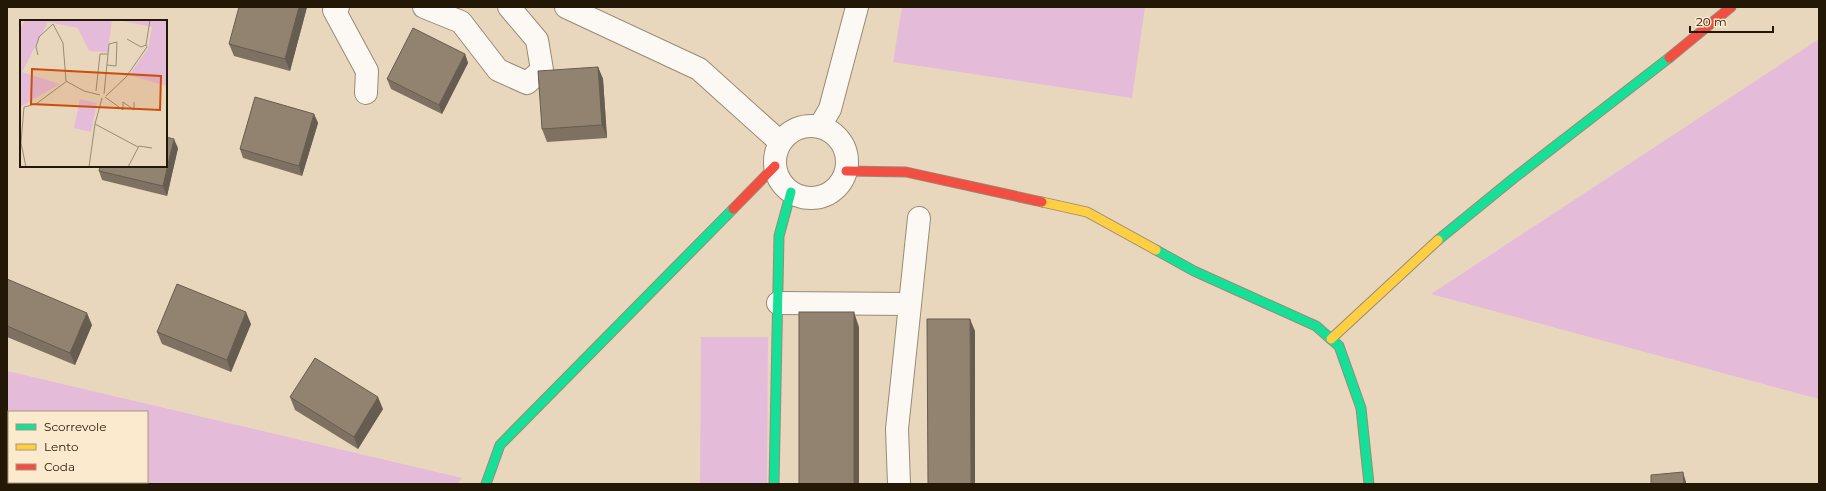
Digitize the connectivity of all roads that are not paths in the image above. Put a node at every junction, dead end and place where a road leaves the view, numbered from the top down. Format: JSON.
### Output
{"nodes":[{"id":1,"x":338,"y":7,"type":"edge"},
{"id":2,"x":424,"y":7,"type":"edge"},
{"id":3,"x":509,"y":7,"type":"edge"},
{"id":4,"x":566,"y":7,"type":"edge"},
{"id":5,"x":857,"y":7,"type":"edge"},
{"id":6,"x":1731,"y":7,"type":"edge"},
{"id":7,"x":366,"y":93,"type":"dead end"},
{"id":8,"x":820,"y":126,"type":"junction"},
{"id":9,"x":780,"y":142,"type":"junction"},
{"id":10,"x":775,"y":166,"type":"junction"},
{"id":11,"x":846,"y":171,"type":"junction"},
{"id":12,"x":791,"y":192,"type":"junction"},
{"id":13,"x":919,"y":218,"type":"dead end"},
{"id":14,"x":778,"y":303,"type":"junction"},
{"id":15,"x":910,"y":304,"type":"junction"},
{"id":16,"x":1331,"y":339,"type":"junction"},
{"id":17,"x":486,"y":484,"type":"edge"},
{"id":18,"x":774,"y":484,"type":"edge"},
{"id":19,"x":899,"y":484,"type":"edge"},
{"id":20,"x":1369,"y":484,"type":"edge"}],
"edges":[{"from":1,"to":7,"type":"street"},
{"from":2,"to":3,"type":"street"},
{"from":4,"to":9,"type":"street"},
{"from":5,"to":8,"type":"street"},
{"from":6,"to":16,"type":"street"},
{"from":8,"to":9,"type":"street"},
{"from":8,"to":11,"type":"street"},
{"from":9,"to":10,"type":"street"},
{"from":10,"to":12,"type":"street"},
{"from":10,"to":17,"type":"street"},
{"from":11,"to":12,"type":"street"},
{"from":11,"to":16,"type":"street"},
{"from":12,"to":14,"type":"street"},
{"from":13,"to":15,"type":"street"},
{"from":14,"to":15,"type":"street"},
{"from":14,"to":18,"type":"street"},
{"from":15,"to":19,"type":"street"},
{"from":16,"to":20,"type":"street"}]}
